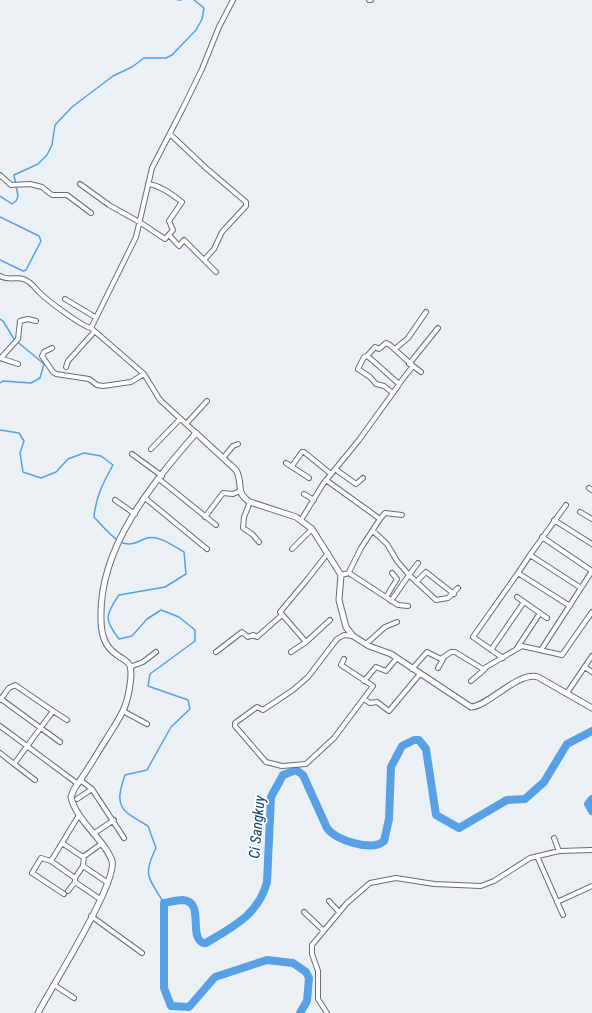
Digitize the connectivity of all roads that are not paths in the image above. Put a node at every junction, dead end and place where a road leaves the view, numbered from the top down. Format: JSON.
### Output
{"nodes":[{"id":1,"x":233,"y":0,"type":"edge"},
{"id":2,"x":170,"y":134,"type":"junction"},
{"id":3,"x":0,"y":175,"type":"edge"},
{"id":4,"x":80,"y":184,"type":"dead end"},
{"id":5,"x":148,"y":184,"type":"junction"},
{"id":6,"x":91,"y":214,"type":"dead end"},
{"id":7,"x":141,"y":222,"type":"junction"},
{"id":8,"x":168,"y":235,"type":"junction"},
{"id":9,"x":204,"y":260,"type":"junction"},
{"id":10,"x":216,"y":272,"type":"dead end"},
{"id":11,"x":0,"y":276,"type":"edge"},
{"id":12,"x":64,"y":299,"type":"dead end"},
{"id":13,"x":426,"y":312,"type":"dead end"},
{"id":14,"x":95,"y":317,"type":"junction"},
{"id":15,"x":36,"y":320,"type":"dead end"},
{"id":16,"x":90,"y":328,"type":"junction"},
{"id":17,"x":438,"y":328,"type":"dead end"},
{"id":18,"x":94,"y":332,"type":"junction"},
{"id":19,"x":52,"y":348,"type":"dead end"},
{"id":20,"x":395,"y":349,"type":"junction"},
{"id":21,"x":367,"y":356,"type":"junction"},
{"id":22,"x":1,"y":358,"type":"edge"},
{"id":23,"x":18,"y":364,"type":"dead end"},
{"id":24,"x":411,"y":365,"type":"junction"},
{"id":25,"x":66,"y":367,"type":"dead end"},
{"id":26,"x":421,"y":372,"type":"dead end"},
{"id":27,"x":144,"y":374,"type":"junction"},
{"id":28,"x":399,"y":384,"type":"junction"},
{"id":29,"x":394,"y":393,"type":"junction"},
{"id":30,"x":206,"y":401,"type":"dead end"},
{"id":31,"x":180,"y":419,"type":"junction"},
{"id":32,"x":186,"y":424,"type":"junction"},
{"id":33,"x":196,"y":433,"type":"junction"},
{"id":34,"x":238,"y":444,"type":"dead end"},
{"id":35,"x":151,"y":449,"type":"dead end"},
{"id":36,"x":132,"y":454,"type":"dead end"},
{"id":37,"x":223,"y":458,"type":"junction"},
{"id":38,"x":286,"y":463,"type":"dead end"},
{"id":39,"x":292,"y":466,"type":"junction"},
{"id":40,"x":335,"y":468,"type":"junction"},
{"id":41,"x":330,"y":474,"type":"junction"},
{"id":42,"x":160,"y":477,"type":"junction"},
{"id":43,"x":309,"y":478,"type":"dead end"},
{"id":44,"x":363,"y":478,"type":"dead end"},
{"id":45,"x":326,"y":480,"type":"junction"},
{"id":46,"x":240,"y":493,"type":"junction"},
{"id":47,"x":304,"y":494,"type":"dead end"},
{"id":48,"x":145,"y":498,"type":"junction"},
{"id":49,"x":115,"y":500,"type":"dead end"},
{"id":50,"x":314,"y":500,"type":"junction"},
{"id":51,"x":250,"y":502,"type":"junction"},
{"id":52,"x":566,"y":505,"type":"dead end"},
{"id":53,"x":580,"y":512,"type":"dead end"},
{"id":54,"x":135,"y":514,"type":"junction"},
{"id":55,"x":402,"y":515,"type":"dead end"},
{"id":56,"x":205,"y":517,"type":"junction"},
{"id":57,"x":592,"y":519,"type":"edge"},
{"id":58,"x":300,"y":520,"type":"junction"},
{"id":59,"x":380,"y":520,"type":"junction"},
{"id":60,"x":554,"y":520,"type":"junction"},
{"id":61,"x":216,"y":525,"type":"dead end"},
{"id":62,"x":312,"y":529,"type":"junction"},
{"id":63,"x":372,"y":531,"type":"junction"},
{"id":64,"x":542,"y":537,"type":"junction"},
{"id":65,"x":259,"y":542,"type":"dead end"},
{"id":66,"x":592,"y":544,"type":"edge"},
{"id":67,"x":207,"y":549,"type":"dead end"},
{"id":68,"x":292,"y":549,"type":"dead end"},
{"id":69,"x":328,"y":553,"type":"junction"},
{"id":70,"x":530,"y":555,"type":"junction"},
{"id":71,"x":418,"y":563,"type":"dead end"},
{"id":72,"x":592,"y":571,"type":"edge"},
{"id":73,"x":349,"y":572,"type":"junction"},
{"id":74,"x":392,"y":573,"type":"dead end"},
{"id":75,"x":518,"y":573,"type":"junction"},
{"id":76,"x":340,"y":575,"type":"junction"},
{"id":77,"x":408,"y":575,"type":"junction"},
{"id":78,"x":416,"y":582,"type":"junction"},
{"id":79,"x":458,"y":588,"type":"dead end"},
{"id":80,"x":581,"y":588,"type":"junction"},
{"id":81,"x":454,"y":594,"type":"junction"},
{"id":82,"x":386,"y":597,"type":"junction"},
{"id":83,"x":516,"y":597,"type":"dead end"},
{"id":84,"x":391,"y":601,"type":"junction"},
{"id":85,"x":524,"y":602,"type":"junction"},
{"id":86,"x":408,"y":606,"type":"dead end"},
{"id":87,"x":570,"y":606,"type":"junction"},
{"id":88,"x":592,"y":612,"type":"edge"},
{"id":89,"x":540,"y":613,"type":"junction"},
{"id":90,"x":282,"y":616,"type":"junction"},
{"id":91,"x":547,"y":618,"type":"dead end"},
{"id":92,"x":330,"y":620,"type":"dead end"},
{"id":93,"x":397,"y":622,"type":"dead end"},
{"id":94,"x":353,"y":636,"type":"junction"},
{"id":95,"x":306,"y":642,"type":"junction"},
{"id":96,"x":366,"y":644,"type":"junction"},
{"id":97,"x":517,"y":649,"type":"junction"},
{"id":98,"x":491,"y":650,"type":"junction"},
{"id":99,"x":541,"y":650,"type":"junction"},
{"id":100,"x":156,"y":652,"type":"dead end"},
{"id":101,"x":216,"y":652,"type":"dead end"},
{"id":102,"x":291,"y":652,"type":"dead end"},
{"id":103,"x":592,"y":656,"type":"edge"},
{"id":104,"x":397,"y":658,"type":"junction"},
{"id":105,"x":503,"y":658,"type":"junction"},
{"id":106,"x":344,"y":659,"type":"dead end"},
{"id":107,"x":443,"y":659,"type":"junction"},
{"id":108,"x":130,"y":667,"type":"junction"},
{"id":109,"x":585,"y":667,"type":"junction"},
{"id":110,"x":438,"y":668,"type":"dead end"},
{"id":111,"x":412,"y":669,"type":"junction"},
{"id":112,"x":485,"y":669,"type":"junction"},
{"id":113,"x":592,"y":672,"type":"edge"},
{"id":114,"x":420,"y":674,"type":"junction"},
{"id":115,"x":364,"y":681,"type":"junction"},
{"id":116,"x":471,"y":681,"type":"dead end"},
{"id":117,"x":567,"y":693,"type":"junction"},
{"id":118,"x":364,"y":699,"type":"junction"},
{"id":119,"x":0,"y":700,"type":"edge"},
{"id":120,"x":592,"y":708,"type":"edge"},
{"id":121,"x":53,"y":711,"type":"junction"},
{"id":122,"x":123,"y":712,"type":"junction"},
{"id":123,"x":67,"y":720,"type":"dead end"},
{"id":124,"x":146,"y":724,"type":"dead end"},
{"id":125,"x":0,"y":726,"type":"edge"},
{"id":126,"x":40,"y":728,"type":"junction"},
{"id":127,"x":60,"y":742,"type":"dead end"},
{"id":128,"x":27,"y":745,"type":"junction"},
{"id":129,"x":0,"y":753,"type":"edge"},
{"id":130,"x":14,"y":764,"type":"junction"},
{"id":131,"x":35,"y":780,"type":"dead end"},
{"id":132,"x":79,"y":782,"type":"junction"},
{"id":133,"x":92,"y":789,"type":"junction"},
{"id":134,"x":77,"y":799,"type":"dead end"},
{"id":135,"x":79,"y":815,"type":"junction"},
{"id":136,"x":114,"y":820,"type":"junction"},
{"id":137,"x":93,"y":834,"type":"junction"},
{"id":138,"x":124,"y":838,"type":"dead end"},
{"id":139,"x":554,"y":838,"type":"dead end"},
{"id":140,"x":62,"y":843,"type":"junction"},
{"id":141,"x":101,"y":844,"type":"junction"},
{"id":142,"x":592,"y":850,"type":"edge"},
{"id":143,"x":559,"y":851,"type":"junction"},
{"id":144,"x":84,"y":856,"type":"junction"},
{"id":145,"x":537,"y":856,"type":"junction"},
{"id":146,"x":50,"y":861,"type":"junction"},
{"id":147,"x":83,"y":866,"type":"junction"},
{"id":148,"x":75,"y":880,"type":"junction"},
{"id":149,"x":108,"y":883,"type":"junction"},
{"id":150,"x":592,"y":886,"type":"edge"},
{"id":151,"x":100,"y":899,"type":"junction"},
{"id":152,"x":329,"y":901,"type":"dead end"},
{"id":153,"x":557,"y":902,"type":"junction"},
{"id":154,"x":304,"y":912,"type":"dead end"},
{"id":155,"x":339,"y":912,"type":"junction"},
{"id":156,"x":563,"y":915,"type":"dead end"},
{"id":157,"x":91,"y":916,"type":"junction"},
{"id":158,"x":323,"y":930,"type":"junction"},
{"id":159,"x":142,"y":953,"type":"dead end"},
{"id":160,"x":54,"y":985,"type":"junction"},
{"id":161,"x":74,"y":998,"type":"dead end"},
{"id":162,"x":39,"y":1013,"type":"edge"},
{"id":163,"x":328,"y":1013,"type":"edge"}],
"edges":[{"from":1,"to":2,"type":"street"},
{"from":2,"to":5,"type":"street"},
{"from":2,"to":9,"type":"street"},
{"from":3,"to":6,"type":"street"},
{"from":4,"to":7,"type":"street"},
{"from":5,"to":7,"type":"street"},
{"from":5,"to":8,"type":"street"},
{"from":7,"to":8,"type":"street"},
{"from":7,"to":14,"type":"street"},
{"from":8,"to":9,"type":"street"},
{"from":9,"to":10,"type":"street"},
{"from":11,"to":16,"type":"street"},
{"from":12,"to":14,"type":"street"},
{"from":13,"to":20,"type":"street"},
{"from":14,"to":16,"type":"street"},
{"from":15,"to":22,"type":"street"},
{"from":16,"to":18,"type":"street"},
{"from":17,"to":24,"type":"street"},
{"from":18,"to":25,"type":"street"},
{"from":18,"to":27,"type":"street"},
{"from":19,"to":27,"type":"street"},
{"from":20,"to":21,"type":"street"},
{"from":20,"to":24,"type":"street"},
{"from":21,"to":28,"type":"street"},
{"from":21,"to":29,"type":"street"},
{"from":22,"to":23,"type":"street"},
{"from":24,"to":26,"type":"street"},
{"from":24,"to":28,"type":"street"},
{"from":27,"to":31,"type":"street"},
{"from":28,"to":29,"type":"street"},
{"from":29,"to":40,"type":"street"},
{"from":30,"to":32,"type":"street"},
{"from":31,"to":32,"type":"street"},
{"from":31,"to":35,"type":"street"},
{"from":32,"to":33,"type":"street"},
{"from":33,"to":37,"type":"street"},
{"from":33,"to":42,"type":"street"},
{"from":34,"to":37,"type":"street"},
{"from":36,"to":42,"type":"street"},
{"from":37,"to":46,"type":"street"},
{"from":38,"to":39,"type":"street"},
{"from":39,"to":41,"type":"street"},
{"from":39,"to":43,"type":"street"},
{"from":40,"to":41,"type":"street"},
{"from":40,"to":44,"type":"street"},
{"from":41,"to":45,"type":"street"},
{"from":42,"to":48,"type":"street"},
{"from":42,"to":56,"type":"street"},
{"from":45,"to":50,"type":"street"},
{"from":45,"to":59,"type":"street"},
{"from":46,"to":51,"type":"street"},
{"from":46,"to":56,"type":"street"},
{"from":47,"to":50,"type":"street"},
{"from":48,"to":54,"type":"street"},
{"from":48,"to":67,"type":"street"},
{"from":49,"to":54,"type":"street"},
{"from":50,"to":58,"type":"street"},
{"from":51,"to":58,"type":"street"},
{"from":51,"to":65,"type":"street"},
{"from":52,"to":60,"type":"street"},
{"from":53,"to":57,"type":"street"},
{"from":54,"to":108,"type":"street"},
{"from":55,"to":59,"type":"street"},
{"from":56,"to":61,"type":"street"},
{"from":58,"to":62,"type":"street"},
{"from":59,"to":63,"type":"street"},
{"from":60,"to":64,"type":"street"},
{"from":60,"to":66,"type":"street"},
{"from":62,"to":68,"type":"street"},
{"from":62,"to":69,"type":"street"},
{"from":63,"to":73,"type":"street"},
{"from":63,"to":77,"type":"street"},
{"from":64,"to":70,"type":"street"},
{"from":64,"to":72,"type":"street"},
{"from":69,"to":76,"type":"street"},
{"from":69,"to":90,"type":"street"},
{"from":70,"to":75,"type":"street"},
{"from":70,"to":80,"type":"street"},
{"from":71,"to":77,"type":"street"},
{"from":72,"to":80,"type":"street"},
{"from":73,"to":76,"type":"street"},
{"from":73,"to":82,"type":"street"},
{"from":74,"to":82,"type":"street"},
{"from":75,"to":87,"type":"street"},
{"from":75,"to":98,"type":"street"},
{"from":76,"to":94,"type":"street"},
{"from":77,"to":78,"type":"street"},
{"from":77,"to":84,"type":"street"},
{"from":78,"to":81,"type":"street"},
{"from":78,"to":81,"type":"street"},
{"from":79,"to":81,"type":"street"},
{"from":80,"to":87,"type":"street"},
{"from":82,"to":84,"type":"street"},
{"from":83,"to":85,"type":"street"},
{"from":84,"to":86,"type":"street"},
{"from":85,"to":89,"type":"street"},
{"from":85,"to":98,"type":"street"},
{"from":87,"to":99,"type":"street"},
{"from":88,"to":99,"type":"street"},
{"from":89,"to":91,"type":"street"},
{"from":89,"to":97,"type":"street"},
{"from":90,"to":95,"type":"street"},
{"from":90,"to":101,"type":"street"},
{"from":92,"to":95,"type":"street"},
{"from":93,"to":96,"type":"street"},
{"from":94,"to":96,"type":"street"},
{"from":94,"to":118,"type":"street"},
{"from":95,"to":102,"type":"street"},
{"from":96,"to":104,"type":"street"},
{"from":97,"to":99,"type":"street"},
{"from":97,"to":105,"type":"street"},
{"from":98,"to":105,"type":"street"},
{"from":100,"to":108,"type":"street"},
{"from":103,"to":109,"type":"street"},
{"from":104,"to":111,"type":"street"},
{"from":104,"to":115,"type":"street"},
{"from":105,"to":112,"type":"street"},
{"from":106,"to":115,"type":"street"},
{"from":107,"to":110,"type":"street"},
{"from":107,"to":111,"type":"street"},
{"from":107,"to":112,"type":"street"},
{"from":108,"to":122,"type":"street"},
{"from":109,"to":113,"type":"street"},
{"from":109,"to":117,"type":"street"},
{"from":111,"to":114,"type":"street"},
{"from":112,"to":116,"type":"street"},
{"from":114,"to":117,"type":"street"},
{"from":114,"to":118,"type":"street"},
{"from":115,"to":118,"type":"street"},
{"from":117,"to":120,"type":"street"},
{"from":119,"to":121,"type":"street"},
{"from":119,"to":126,"type":"street"},
{"from":121,"to":123,"type":"street"},
{"from":121,"to":126,"type":"street"},
{"from":122,"to":124,"type":"street"},
{"from":122,"to":132,"type":"street"},
{"from":125,"to":128,"type":"street"},
{"from":126,"to":127,"type":"street"},
{"from":126,"to":128,"type":"street"},
{"from":128,"to":130,"type":"street"},
{"from":128,"to":132,"type":"street"},
{"from":129,"to":130,"type":"street"},
{"from":130,"to":131,"type":"street"},
{"from":132,"to":133,"type":"street"},
{"from":132,"to":135,"type":"street"},
{"from":133,"to":134,"type":"street"},
{"from":133,"to":136,"type":"street"},
{"from":135,"to":137,"type":"street"},
{"from":135,"to":140,"type":"street"},
{"from":136,"to":137,"type":"street"},
{"from":136,"to":138,"type":"street"},
{"from":137,"to":141,"type":"street"},
{"from":139,"to":143,"type":"street"},
{"from":140,"to":144,"type":"street"},
{"from":140,"to":146,"type":"street"},
{"from":141,"to":144,"type":"street"},
{"from":141,"to":149,"type":"street"},
{"from":142,"to":143,"type":"street"},
{"from":143,"to":145,"type":"street"},
{"from":144,"to":147,"type":"street"},
{"from":145,"to":153,"type":"street"},
{"from":145,"to":155,"type":"street"},
{"from":146,"to":148,"type":"street"},
{"from":146,"to":148,"type":"street"},
{"from":147,"to":148,"type":"street"},
{"from":147,"to":149,"type":"street"},
{"from":148,"to":151,"type":"street"},
{"from":149,"to":151,"type":"street"},
{"from":150,"to":153,"type":"street"},
{"from":151,"to":157,"type":"street"},
{"from":152,"to":155,"type":"street"},
{"from":153,"to":156,"type":"street"},
{"from":154,"to":158,"type":"street"},
{"from":155,"to":158,"type":"street"},
{"from":157,"to":159,"type":"street"},
{"from":157,"to":160,"type":"street"},
{"from":158,"to":163,"type":"street"},
{"from":160,"to":161,"type":"street"},
{"from":160,"to":162,"type":"street"}]}
